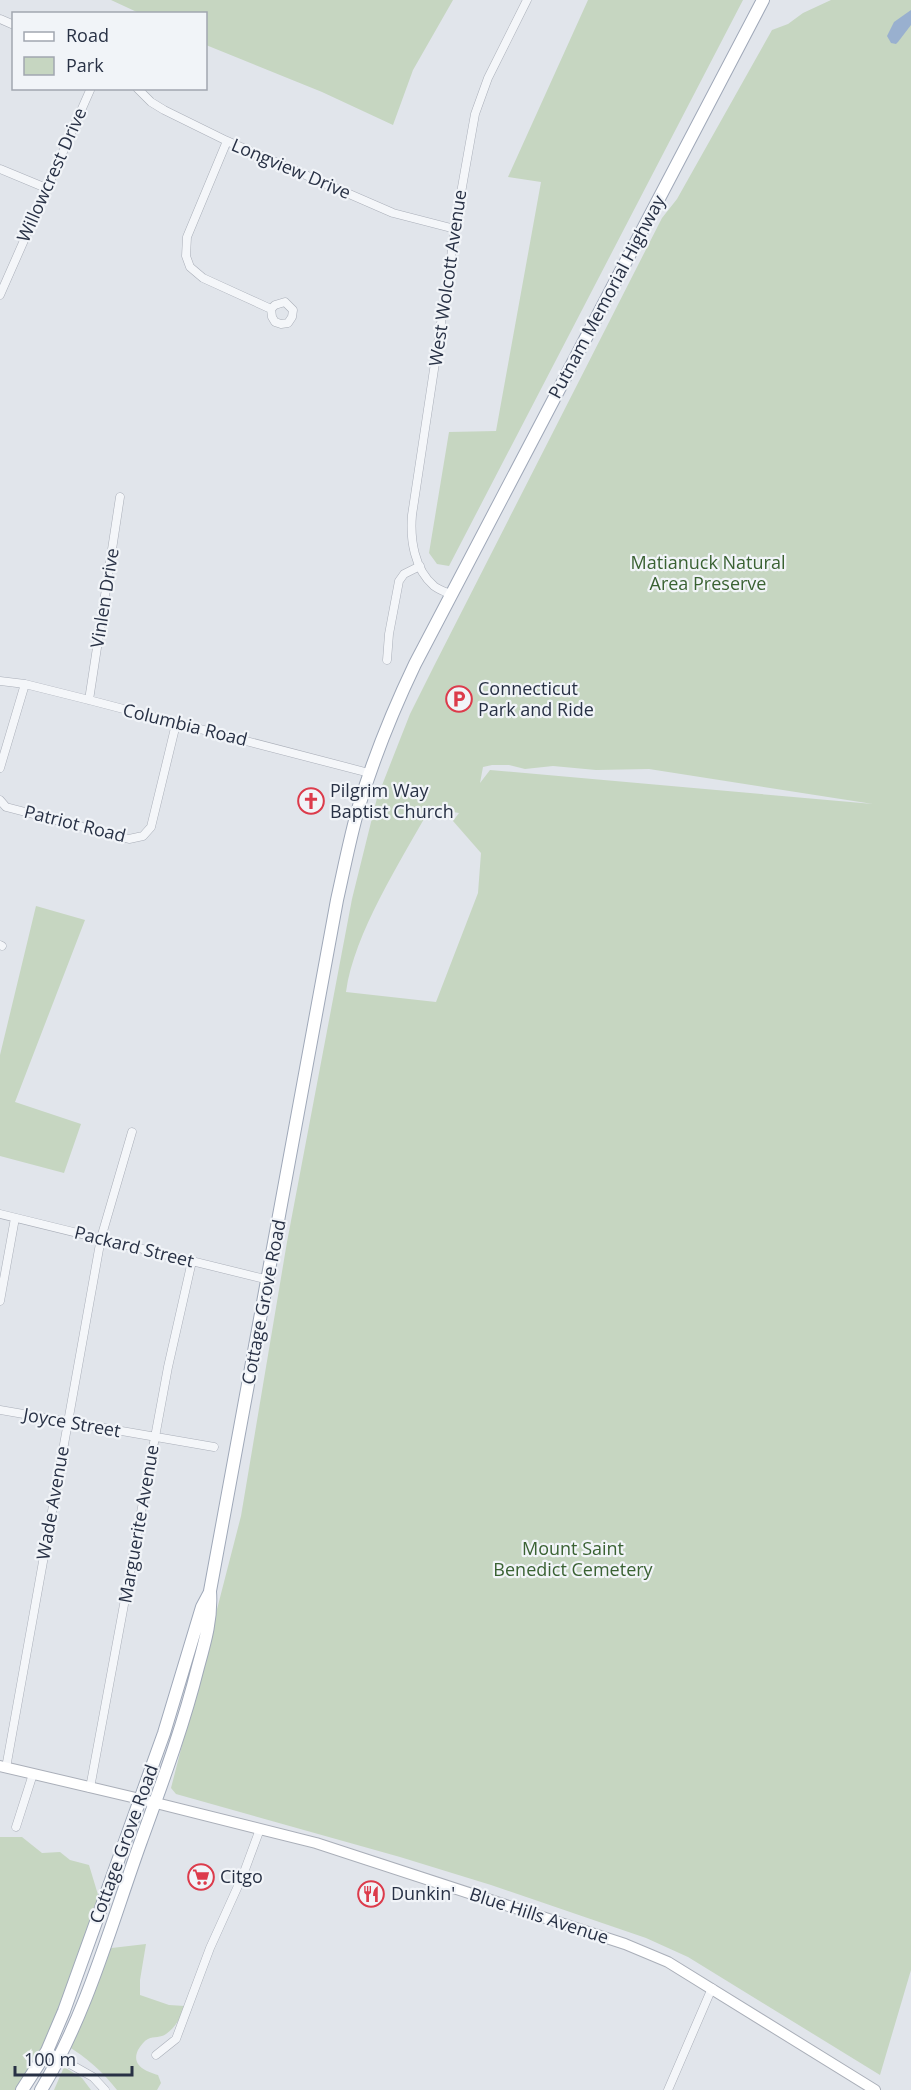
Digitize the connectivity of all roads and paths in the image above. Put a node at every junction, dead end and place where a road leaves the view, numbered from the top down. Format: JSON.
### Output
{"nodes":[{"id":1,"x":527,"y":0,"type":"edge"},
{"id":2,"x":763,"y":0,"type":"edge"},
{"id":3,"x":90,"y":90,"type":"edge"},
{"id":4,"x":139,"y":90,"type":"edge"},
{"id":5,"x":227,"y":141,"type":"junction"},
{"id":6,"x":0,"y":169,"type":"edge"},
{"id":7,"x":46,"y":188,"type":"junction"},
{"id":8,"x":455,"y":229,"type":"junction"},
{"id":9,"x":0,"y":294,"type":"edge"},
{"id":10,"x":271,"y":309,"type":"dead end"},
{"id":11,"x":120,"y":497,"type":"dead end"},
{"id":12,"x":420,"y":566,"type":"junction"},
{"id":13,"x":452,"y":595,"type":"junction"},
{"id":14,"x":387,"y":660,"type":"dead end"},
{"id":15,"x":0,"y":681,"type":"edge"},
{"id":16,"x":25,"y":684,"type":"junction"},
{"id":17,"x":89,"y":700,"type":"junction"},
{"id":18,"x":176,"y":724,"type":"junction"},
{"id":19,"x":0,"y":768,"type":"edge"},
{"id":20,"x":369,"y":773,"type":"junction"},
{"id":21,"x":0,"y":800,"type":"edge"},
{"id":22,"x":132,"y":1132,"type":"dead end"},
{"id":23,"x":0,"y":1214,"type":"edge"},
{"id":24,"x":15,"y":1218,"type":"junction"},
{"id":25,"x":101,"y":1238,"type":"junction"},
{"id":26,"x":192,"y":1261,"type":"junction"},
{"id":27,"x":269,"y":1280,"type":"junction"},
{"id":28,"x":0,"y":1300,"type":"edge"},
{"id":29,"x":0,"y":1410,"type":"edge"},
{"id":30,"x":68,"y":1422,"type":"junction"},
{"id":31,"x":155,"y":1438,"type":"junction"},
{"id":32,"x":214,"y":1447,"type":"dead end"},
{"id":33,"x":210,"y":1591,"type":"junction"},
{"id":34,"x":3,"y":1767,"type":"edge"},
{"id":35,"x":33,"y":1774,"type":"junction"},
{"id":36,"x":90,"y":1788,"type":"junction"},
{"id":37,"x":140,"y":1799,"type":"junction"},
{"id":38,"x":156,"y":1803,"type":"junction"},
{"id":39,"x":16,"y":1827,"type":"dead end"},
{"id":40,"x":260,"y":1828,"type":"junction"},
{"id":41,"x":712,"y":1988,"type":"junction"},
{"id":42,"x":47,"y":2051,"type":"junction"},
{"id":43,"x":156,"y":2055,"type":"dead end"},
{"id":44,"x":60,"y":2058,"type":"junction"},
{"id":45,"x":22,"y":2090,"type":"edge"},
{"id":46,"x":41,"y":2090,"type":"edge"},
{"id":47,"x":105,"y":2090,"type":"edge"},
{"id":48,"x":668,"y":2090,"type":"edge"},
{"id":49,"x":875,"y":2090,"type":"edge"}],
"edges":[{"from":1,"to":8,"type":"street","name":"West Wolcott Avenue"},
{"from":2,"to":13,"type":"main road","name":"Putnam Memorial Highway"},
{"from":3,"to":7,"type":"street","name":"Willowcrest Drive"},
{"from":4,"to":5,"type":"street","name":"Longview Drive"},
{"from":5,"to":8,"type":"street","name":"Longview Drive"},
{"from":5,"to":10,"type":"street"},
{"from":6,"to":7,"type":"street"},
{"from":7,"to":9,"type":"street","name":"Willowcrest Drive"},
{"from":8,"to":12,"type":"street","name":"West Wolcott Avenue"},
{"from":11,"to":17,"type":"street","name":"Vinlen Drive"},
{"from":12,"to":13,"type":"street","name":"West Wolcott Avenue"},
{"from":12,"to":14,"type":"street"},
{"from":13,"to":20,"type":"main road"},
{"from":15,"to":16,"type":"street","name":"Columbia Road"},
{"from":16,"to":17,"type":"street","name":"Columbia Road"},
{"from":16,"to":19,"type":"street"},
{"from":17,"to":18,"type":"street","name":"Columbia Road"},
{"from":18,"to":20,"type":"street","name":"Columbia Road"},
{"from":18,"to":21,"type":"street","name":"Patriot Road"},
{"from":20,"to":27,"type":"main road","name":"Cottage Grove Road"},
{"from":22,"to":25,"type":"street","name":"Wade Avenue"},
{"from":23,"to":24,"type":"street","name":"Packard Street"},
{"from":24,"to":25,"type":"street","name":"Packard Street"},
{"from":24,"to":28,"type":"street"},
{"from":25,"to":26,"type":"street","name":"Packard Street"},
{"from":25,"to":30,"type":"street","name":"Wade Avenue"},
{"from":26,"to":27,"type":"street","name":"Packard Street"},
{"from":26,"to":31,"type":"street","name":"Marguerite Avenue"},
{"from":27,"to":33,"type":"main road","name":"Cottage Grove Road"},
{"from":29,"to":30,"type":"street","name":"Joyce Street"},
{"from":30,"to":31,"type":"street","name":"Joyce Street"},
{"from":30,"to":34,"type":"street","name":"Wade Avenue"},
{"from":31,"to":32,"type":"street","name":"Joyce Street"},
{"from":31,"to":36,"type":"street","name":"Marguerite Avenue"},
{"from":33,"to":37,"type":"main road","name":"Cottage Grove Road"},
{"from":33,"to":38,"type":"main road","name":"Cottage Grove Road"},
{"from":34,"to":35,"type":"main road","name":"Blue Hills Avenue"},
{"from":35,"to":36,"type":"main road","name":"Blue Hills Avenue"},
{"from":35,"to":39,"type":"street"},
{"from":36,"to":37,"type":"main road","name":"Blue Hills Avenue"},
{"from":37,"to":38,"type":"main road","name":"Blue Hills Avenue"},
{"from":37,"to":42,"type":"main road","name":"Cottage Grove Road"},
{"from":38,"to":40,"type":"main road","name":"Blue Hills Avenue"},
{"from":38,"to":44,"type":"main road","name":"Cottage Grove Road"},
{"from":40,"to":41,"type":"main road","name":"Blue Hills Avenue"},
{"from":40,"to":43,"type":"street"},
{"from":41,"to":48,"type":"street"},
{"from":41,"to":49,"type":"main road","name":"Blue Hills Avenue"},
{"from":42,"to":44,"type":"street"},
{"from":42,"to":45,"type":"main road","name":"Cottage Grove Road"},
{"from":44,"to":46,"type":"main road","name":"Cottage Grove Road"},
{"from":44,"to":47,"type":"street"}]}
